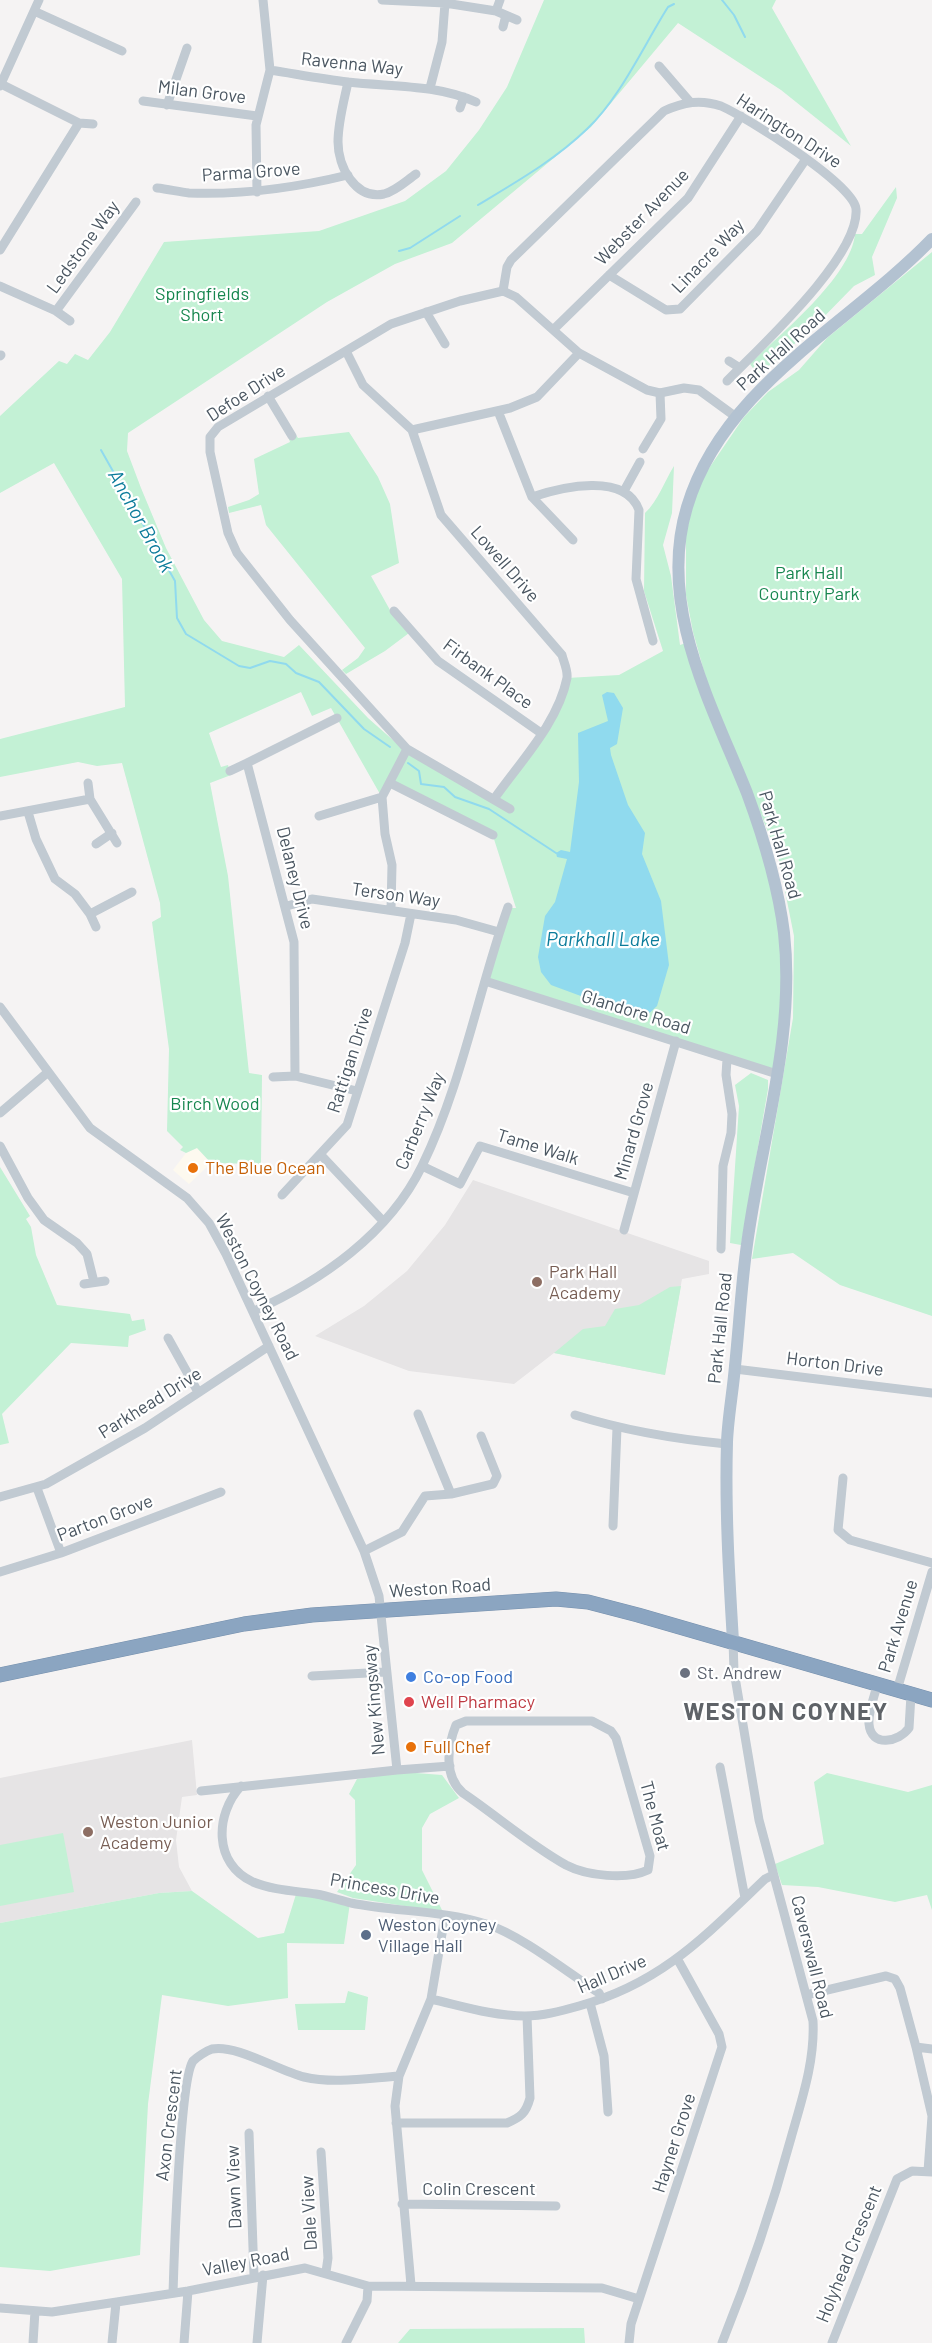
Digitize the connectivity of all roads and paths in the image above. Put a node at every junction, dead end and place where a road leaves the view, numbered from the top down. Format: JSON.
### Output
{"nodes":[{"id":1,"x":39,"y":0,"type":"edge"},
{"id":2,"x":263,"y":0,"type":"edge"},
{"id":3,"x":382,"y":0,"type":"edge"},
{"id":4,"x":393,"y":0,"type":"edge"},
{"id":5,"x":500,"y":0,"type":"edge"},
{"id":6,"x":445,"y":3,"type":"junction"},
{"id":7,"x":34,"y":11,"type":"junction"},
{"id":8,"x":496,"y":11,"type":"junction"},
{"id":9,"x":506,"y":15,"type":"junction"},
{"id":10,"x":518,"y":20,"type":"dead end"},
{"id":11,"x":503,"y":27,"type":"dead end"},
{"id":12,"x":188,"y":48,"type":"dead end"},
{"id":13,"x":122,"y":51,"type":"dead end"},
{"id":14,"x":659,"y":66,"type":"dead end"},
{"id":15,"x":270,"y":70,"type":"junction"},
{"id":16,"x":348,"y":82,"type":"junction"},
{"id":17,"x":0,"y":85,"type":"edge"},
{"id":18,"x":430,"y":88,"type":"junction"},
{"id":19,"x":464,"y":97,"type":"junction"},
{"id":20,"x":143,"y":101,"type":"dead end"},
{"id":21,"x":476,"y":102,"type":"dead end"},
{"id":22,"x":690,"y":102,"type":"junction"},
{"id":23,"x":167,"y":105,"type":"junction"},
{"id":24,"x":460,"y":108,"type":"dead end"},
{"id":25,"x":257,"y":116,"type":"junction"},
{"id":26,"x":741,"y":116,"type":"junction"},
{"id":27,"x":79,"y":123,"type":"junction"},
{"id":28,"x":93,"y":124,"type":"dead end"},
{"id":29,"x":806,"y":159,"type":"junction"},
{"id":30,"x":416,"y":174,"type":"dead end"},
{"id":31,"x":348,"y":175,"type":"junction"},
{"id":32,"x":257,"y":192,"type":"junction"},
{"id":33,"x":161,"y":199,"type":"dead end"},
{"id":34,"x":135,"y":207,"type":"dead end"},
{"id":35,"x":932,"y":239,"type":"edge"},
{"id":36,"x":0,"y":250,"type":"edge"},
{"id":37,"x":609,"y":275,"type":"junction"},
{"id":38,"x":0,"y":286,"type":"edge"},
{"id":39,"x":503,"y":291,"type":"junction"},
{"id":40,"x":56,"y":311,"type":"junction"},
{"id":41,"x":426,"y":312,"type":"junction"},
{"id":42,"x":70,"y":321,"type":"dead end"},
{"id":43,"x":554,"y":329,"type":"junction"},
{"id":44,"x":445,"y":344,"type":"dead end"},
{"id":45,"x":346,"y":351,"type":"junction"},
{"id":46,"x":579,"y":353,"type":"junction"},
{"id":47,"x":729,"y":361,"type":"dead end"},
{"id":48,"x":740,"y":368,"type":"junction"},
{"id":49,"x":728,"y":381,"type":"dead end"},
{"id":50,"x":660,"y":393,"type":"junction"},
{"id":51,"x":268,"y":396,"type":"junction"},
{"id":52,"x":498,"y":411,"type":"junction"},
{"id":53,"x":736,"y":417,"type":"junction"},
{"id":54,"x":291,"y":429,"type":"dead end"},
{"id":55,"x":412,"y":430,"type":"junction"},
{"id":56,"x":643,"y":449,"type":"dead end"},
{"id":57,"x":640,"y":462,"type":"dead end"},
{"id":58,"x":624,"y":490,"type":"junction"},
{"id":59,"x":532,"y":497,"type":"junction"},
{"id":60,"x":573,"y":540,"type":"dead end"},
{"id":61,"x":394,"y":610,"type":"dead end"},
{"id":62,"x":653,"y":641,"type":"dead end"},
{"id":63,"x":318,"y":714,"type":"dead end"},
{"id":64,"x":337,"y":718,"type":"dead end"},
{"id":65,"x":323,"y":724,"type":"junction"},
{"id":66,"x":541,"y":733,"type":"junction"},
{"id":67,"x":407,"y":749,"type":"junction"},
{"id":68,"x":247,"y":763,"type":"junction"},
{"id":69,"x":230,"y":771,"type":"dead end"},
{"id":70,"x":88,"y":783,"type":"dead end"},
{"id":71,"x":390,"y":783,"type":"junction"},
{"id":72,"x":382,"y":796,"type":"junction"},
{"id":73,"x":90,"y":799,"type":"junction"},
{"id":74,"x":494,"y":799,"type":"junction"},
{"id":75,"x":510,"y":809,"type":"dead end"},
{"id":76,"x":28,"y":812,"type":"junction"},
{"id":77,"x":0,"y":816,"type":"edge"},
{"id":78,"x":319,"y":816,"type":"dead end"},
{"id":79,"x":493,"y":835,"type":"dead end"},
{"id":80,"x":96,"y":844,"type":"dead end"},
{"id":81,"x":118,"y":887,"type":"dead end"},
{"id":82,"x":287,"y":906,"type":"junction"},
{"id":83,"x":508,"y":907,"type":"dead end"},
{"id":84,"x":391,"y":910,"type":"junction"},
{"id":85,"x":90,"y":914,"type":"junction"},
{"id":86,"x":411,"y":914,"type":"junction"},
{"id":87,"x":96,"y":927,"type":"dead end"},
{"id":88,"x":499,"y":932,"type":"junction"},
{"id":89,"x":485,"y":981,"type":"junction"},
{"id":90,"x":0,"y":1007,"type":"edge"},
{"id":91,"x":676,"y":1041,"type":"junction"},
{"id":92,"x":727,"y":1059,"type":"junction"},
{"id":93,"x":47,"y":1073,"type":"junction"},
{"id":94,"x":777,"y":1074,"type":"junction"},
{"id":95,"x":295,"y":1076,"type":"junction"},
{"id":96,"x":273,"y":1077,"type":"dead end"},
{"id":97,"x":357,"y":1091,"type":"junction"},
{"id":98,"x":0,"y":1113,"type":"edge"},
{"id":99,"x":0,"y":1146,"type":"edge"},
{"id":100,"x":320,"y":1154,"type":"junction"},
{"id":101,"x":422,"y":1166,"type":"junction"},
{"id":102,"x":634,"y":1193,"type":"junction"},
{"id":103,"x":282,"y":1195,"type":"dead end"},
{"id":104,"x":383,"y":1221,"type":"junction"},
{"id":105,"x":624,"y":1230,"type":"dead end"},
{"id":106,"x":721,"y":1249,"type":"dead end"},
{"id":107,"x":84,"y":1284,"type":"dead end"},
{"id":108,"x":254,"y":1311,"type":"junction"},
{"id":109,"x":168,"y":1338,"type":"dead end"},
{"id":110,"x":269,"y":1346,"type":"junction"},
{"id":111,"x":735,"y":1368,"type":"junction"},
{"id":112,"x":198,"y":1392,"type":"junction"},
{"id":113,"x":932,"y":1393,"type":"edge"},
{"id":114,"x":418,"y":1414,"type":"dead end"},
{"id":115,"x":575,"y":1415,"type":"dead end"},
{"id":116,"x":617,"y":1428,"type":"junction"},
{"id":117,"x":481,"y":1436,"type":"dead end"},
{"id":118,"x":727,"y":1444,"type":"junction"},
{"id":119,"x":843,"y":1478,"type":"dead end"},
{"id":120,"x":41,"y":1486,"type":"junction"},
{"id":121,"x":221,"y":1492,"type":"dead end"},
{"id":122,"x":451,"y":1494,"type":"junction"},
{"id":123,"x":0,"y":1497,"type":"edge"},
{"id":124,"x":613,"y":1526,"type":"dead end"},
{"id":125,"x":364,"y":1551,"type":"junction"},
{"id":126,"x":61,"y":1553,"type":"junction"},
{"id":127,"x":932,"y":1563,"type":"edge"},
{"id":128,"x":0,"y":1572,"type":"edge"},
{"id":129,"x":932,"y":1572,"type":"edge"},
{"id":130,"x":382,"y":1611,"type":"junction"},
{"id":131,"x":733,"y":1641,"type":"junction"},
{"id":132,"x":386,"y":1672,"type":"junction"},
{"id":133,"x":0,"y":1675,"type":"edge"},
{"id":134,"x":312,"y":1676,"type":"dead end"},
{"id":135,"x":877,"y":1686,"type":"junction"},
{"id":136,"x":897,"y":1690,"type":"junction"},
{"id":137,"x":911,"y":1695,"type":"junction"},
{"id":138,"x":932,"y":1700,"type":"edge"},
{"id":139,"x":450,"y":1766,"type":"junction"},
{"id":140,"x":720,"y":1767,"type":"dead end"},
{"id":141,"x":397,"y":1770,"type":"junction"},
{"id":142,"x":241,"y":1786,"type":"junction"},
{"id":143,"x":201,"y":1791,"type":"dead end"},
{"id":144,"x":773,"y":1875,"type":"junction"},
{"id":145,"x":745,"y":1898,"type":"junction"},
{"id":146,"x":446,"y":1916,"type":"junction"},
{"id":147,"x":678,"y":1960,"type":"junction"},
{"id":148,"x":806,"y":1995,"type":"junction"},
{"id":149,"x":431,"y":1999,"type":"junction"},
{"id":150,"x":602,"y":1999,"type":"junction"},
{"id":151,"x":590,"y":2003,"type":"junction"},
{"id":152,"x":527,"y":2016,"type":"junction"},
{"id":153,"x":916,"y":2047,"type":"junction"},
{"id":154,"x":932,"y":2049,"type":"edge"},
{"id":155,"x":399,"y":2076,"type":"junction"},
{"id":156,"x":609,"y":2112,"type":"dead end"},
{"id":157,"x":396,"y":2123,"type":"junction"},
{"id":158,"x":249,"y":2133,"type":"dead end"},
{"id":159,"x":321,"y":2152,"type":"dead end"},
{"id":160,"x":930,"y":2171,"type":"edge"},
{"id":161,"x":402,"y":2204,"type":"junction"},
{"id":162,"x":556,"y":2206,"type":"dead end"},
{"id":163,"x":326,"y":2272,"type":"junction"},
{"id":164,"x":259,"y":2275,"type":"junction"},
{"id":165,"x":411,"y":2285,"type":"junction"},
{"id":166,"x":368,"y":2286,"type":"junction"},
{"id":167,"x":188,"y":2291,"type":"junction"},
{"id":168,"x":173,"y":2293,"type":"junction"},
{"id":169,"x":639,"y":2300,"type":"junction"},
{"id":170,"x":116,"y":2303,"type":"junction"},
{"id":171,"x":0,"y":2308,"type":"edge"},
{"id":172,"x":35,"y":2311,"type":"junction"},
{"id":173,"x":33,"y":2343,"type":"edge"},
{"id":174,"x":112,"y":2343,"type":"edge"},
{"id":175,"x":184,"y":2343,"type":"edge"},
{"id":176,"x":257,"y":2343,"type":"edge"},
{"id":177,"x":346,"y":2343,"type":"edge"},
{"id":178,"x":629,"y":2343,"type":"edge"},
{"id":179,"x":722,"y":2343,"type":"edge"},
{"id":180,"x":832,"y":2343,"type":"edge"}],
"edges":[{"from":1,"to":7,"type":"street"},
{"from":2,"to":15,"type":"street"},
{"from":3,"to":4,"type":"street"},
{"from":4,"to":6,"type":"street"},
{"from":5,"to":8,"type":"street"},
{"from":6,"to":8,"type":"street"},
{"from":6,"to":18,"type":"street"},
{"from":7,"to":13,"type":"street"},
{"from":7,"to":17,"type":"street"},
{"from":8,"to":9,"type":"street"},
{"from":9,"to":10,"type":"street"},
{"from":9,"to":11,"type":"street"},
{"from":12,"to":23,"type":"street"},
{"from":14,"to":22,"type":"street"},
{"from":15,"to":16,"type":"street","name":"Ravenna Way"},
{"from":15,"to":25,"type":"street"},
{"from":16,"to":18,"type":"street","name":"Ravenna Way"},
{"from":16,"to":31,"type":"street"},
{"from":17,"to":27,"type":"street"},
{"from":18,"to":19,"type":"street","name":"Ravenna Way"},
{"from":19,"to":21,"type":"street","name":"Ravenna Way"},
{"from":19,"to":24,"type":"street"},
{"from":20,"to":23,"type":"street","name":"Milan Grove"},
{"from":22,"to":26,"type":"street","name":"Harington Drive"},
{"from":22,"to":39,"type":"street"},
{"from":23,"to":25,"type":"street","name":"Milan Grove"},
{"from":25,"to":32,"type":"street"},
{"from":26,"to":29,"type":"street","name":"Harington Drive"},
{"from":26,"to":37,"type":"street","name":"Webster Avenue"},
{"from":27,"to":28,"type":"street"},
{"from":27,"to":36,"type":"street"},
{"from":29,"to":37,"type":"street","name":"Linacre Way"},
{"from":29,"to":48,"type":"street","name":"Harington Drive"},
{"from":30,"to":31,"type":"street"},
{"from":31,"to":32,"type":"street","name":"Parma Grove"},
{"from":32,"to":33,"type":"street","name":"Parma Grove"},
{"from":34,"to":40,"type":"street","name":"Ledstone Way"},
{"from":35,"to":53,"type":"main road","name":"Park Hall Road"},
{"from":37,"to":43,"type":"street","name":"Webster Avenue"},
{"from":38,"to":40,"type":"street","name":"Ledstone Way"},
{"from":39,"to":41,"type":"street","name":"Defoe Drive"},
{"from":39,"to":43,"type":"street"},
{"from":40,"to":42,"type":"street","name":"Ledstone Way"},
{"from":41,"to":44,"type":"street"},
{"from":41,"to":45,"type":"street","name":"Defoe Drive"},
{"from":43,"to":46,"type":"street"},
{"from":45,"to":51,"type":"street","name":"Defoe Drive"},
{"from":45,"to":55,"type":"street","name":"Lowell Drive"},
{"from":46,"to":50,"type":"street"},
{"from":46,"to":52,"type":"street"},
{"from":47,"to":48,"type":"street"},
{"from":48,"to":49,"type":"street","name":"Harington Drive"},
{"from":50,"to":53,"type":"street"},
{"from":50,"to":56,"type":"street"},
{"from":51,"to":54,"type":"street"},
{"from":51,"to":67,"type":"street","name":"Defoe Drive"},
{"from":52,"to":55,"type":"street"},
{"from":52,"to":59,"type":"street"},
{"from":53,"to":94,"type":"main road","name":"Park Hall Road"},
{"from":55,"to":66,"type":"street","name":"Lowell Drive"},
{"from":57,"to":58,"type":"street"},
{"from":58,"to":59,"type":"street"},
{"from":58,"to":62,"type":"street"},
{"from":59,"to":60,"type":"street"},
{"from":61,"to":66,"type":"street","name":"Firbank Place"},
{"from":63,"to":65,"type":"street"},
{"from":64,"to":65,"type":"street"},
{"from":65,"to":68,"type":"street"},
{"from":66,"to":74,"type":"street","name":"Lowell Drive"},
{"from":67,"to":71,"type":"street"},
{"from":67,"to":74,"type":"street","name":"Defoe Drive"},
{"from":68,"to":69,"type":"street"},
{"from":68,"to":82,"type":"street","name":"Delaney Drive"},
{"from":70,"to":73,"type":"street"},
{"from":71,"to":72,"type":"street"},
{"from":71,"to":79,"type":"street"},
{"from":72,"to":78,"type":"street"},
{"from":72,"to":84,"type":"street"},
{"from":73,"to":76,"type":"street"},
{"from":73,"to":80,"type":"street"},
{"from":74,"to":75,"type":"street","name":"Defoe Drive"},
{"from":76,"to":77,"type":"street"},
{"from":76,"to":85,"type":"street"},
{"from":81,"to":85,"type":"street"},
{"from":82,"to":84,"type":"street","name":"Terson Way"},
{"from":82,"to":95,"type":"street","name":"Delaney Drive"},
{"from":83,"to":88,"type":"street","name":"Carberry Way"},
{"from":84,"to":86,"type":"street","name":"Terson Way"},
{"from":85,"to":87,"type":"street"},
{"from":86,"to":88,"type":"street","name":"Terson Way"},
{"from":86,"to":97,"type":"street","name":"Rattigan Drive"},
{"from":88,"to":89,"type":"street","name":"Carberry Way"},
{"from":89,"to":91,"type":"street","name":"Glandore Road"},
{"from":89,"to":101,"type":"street","name":"Carberry Way"},
{"from":90,"to":93,"type":"street","name":"Weston Coyney Road"},
{"from":91,"to":92,"type":"street","name":"Glandore Road"},
{"from":91,"to":102,"type":"street","name":"Minard Grove"},
{"from":92,"to":94,"type":"street","name":"Glandore Road"},
{"from":92,"to":106,"type":"street","name":"Park Hall Road"},
{"from":93,"to":98,"type":"street"},
{"from":93,"to":108,"type":"street","name":"Weston Coyney Road"},
{"from":94,"to":111,"type":"main road","name":"Park Hall Road"},
{"from":95,"to":96,"type":"street"},
{"from":95,"to":97,"type":"street"},
{"from":97,"to":100,"type":"street","name":"Rattigan Drive"},
{"from":99,"to":107,"type":"street"},
{"from":100,"to":103,"type":"street","name":"Rattigan Drive"},
{"from":100,"to":104,"type":"street"},
{"from":101,"to":102,"type":"street","name":"Tame Walk"},
{"from":101,"to":104,"type":"street","name":"Carberry Way"},
{"from":102,"to":105,"type":"street","name":"Minard Grove"},
{"from":104,"to":108,"type":"street","name":"Carberry Way"},
{"from":108,"to":110,"type":"street","name":"Weston Coyney Road"},
{"from":109,"to":112,"type":"street"},
{"from":110,"to":112,"type":"street","name":"Parkhead Drive"},
{"from":110,"to":125,"type":"street","name":"Weston Coyney Road"},
{"from":111,"to":113,"type":"street","name":"Horton Drive"},
{"from":111,"to":118,"type":"main road","name":"Park Hall Road"},
{"from":112,"to":120,"type":"street","name":"Parkhead Drive"},
{"from":114,"to":122,"type":"street"},
{"from":115,"to":116,"type":"street"},
{"from":116,"to":118,"type":"street"},
{"from":116,"to":124,"type":"street"},
{"from":117,"to":122,"type":"street"},
{"from":118,"to":131,"type":"main road","name":"Park Hall Road"},
{"from":119,"to":127,"type":"street"},
{"from":120,"to":123,"type":"street","name":"Parkhead Drive"},
{"from":120,"to":126,"type":"street"},
{"from":121,"to":126,"type":"street","name":"Parton Grove"},
{"from":122,"to":125,"type":"street"},
{"from":125,"to":130,"type":"street","name":"Weston Coyney Road"},
{"from":126,"to":128,"type":"street","name":"Parton Grove"},
{"from":129,"to":136,"type":"street","name":"Park Avenue"},
{"from":130,"to":131,"type":"highway","name":"Weston Road"},
{"from":130,"to":132,"type":"street","name":"New Kingsway"},
{"from":130,"to":133,"type":"highway","name":"Weston Road"},
{"from":131,"to":135,"type":"highway","name":"Weston Road"},
{"from":131,"to":144,"type":"street","name":"Caverswall Road"},
{"from":132,"to":134,"type":"street"},
{"from":132,"to":141,"type":"street","name":"New Kingsway"},
{"from":135,"to":136,"type":"highway","name":"Weston Road"},
{"from":135,"to":137,"type":"street"},
{"from":136,"to":137,"type":"highway","name":"Weston Road"},
{"from":137,"to":138,"type":"highway","name":"Weston Road"},
{"from":139,"to":139,"type":"street","name":"The Moat"},
{"from":139,"to":141,"type":"street","name":"New Kingsway"},
{"from":140,"to":145,"type":"street"},
{"from":141,"to":142,"type":"street"},
{"from":142,"to":143,"type":"street"},
{"from":142,"to":146,"type":"street","name":"Princess Drive"},
{"from":144,"to":145,"type":"street","name":"Hall Drive"},
{"from":144,"to":148,"type":"street","name":"Caverswall Road"},
{"from":145,"to":147,"type":"street","name":"Hall Drive"},
{"from":146,"to":149,"type":"street"},
{"from":146,"to":150,"type":"street","name":"Princess Drive"},
{"from":147,"to":150,"type":"street","name":"Hall Drive"},
{"from":147,"to":169,"type":"street","name":"Hayner Grove"},
{"from":148,"to":153,"type":"street"},
{"from":148,"to":179,"type":"street","name":"Caverswall Road"},
{"from":149,"to":152,"type":"street","name":"Hall Drive"},
{"from":149,"to":155,"type":"street"},
{"from":150,"to":151,"type":"street","name":"Hall Drive"},
{"from":151,"to":152,"type":"street","name":"Hall Drive"},
{"from":151,"to":156,"type":"street"},
{"from":152,"to":157,"type":"street"},
{"from":153,"to":154,"type":"street"},
{"from":153,"to":160,"type":"street"},
{"from":155,"to":157,"type":"street"},
{"from":155,"to":168,"type":"street","name":"Axon Crescent"},
{"from":157,"to":161,"type":"street"},
{"from":158,"to":164,"type":"street","name":"Dawn View"},
{"from":159,"to":163,"type":"street","name":"Dale View"},
{"from":160,"to":180,"type":"street","name":"Holyhead Crescent"},
{"from":161,"to":162,"type":"street","name":"Colin Crescent"},
{"from":161,"to":165,"type":"street"},
{"from":163,"to":164,"type":"street","name":"Valley Road"},
{"from":163,"to":166,"type":"street","name":"Valley Road"},
{"from":164,"to":167,"type":"street","name":"Valley Road"},
{"from":164,"to":176,"type":"street","name":"Dawn View"},
{"from":165,"to":166,"type":"street","name":"Valley Road"},
{"from":165,"to":169,"type":"street","name":"Valley Road"},
{"from":166,"to":177,"type":"street"},
{"from":167,"to":168,"type":"street","name":"Valley Road"},
{"from":167,"to":175,"type":"street"},
{"from":168,"to":170,"type":"street","name":"Valley Road"},
{"from":169,"to":178,"type":"street","name":"Hayner Grove"},
{"from":170,"to":172,"type":"street","name":"Valley Road"},
{"from":170,"to":174,"type":"street"},
{"from":171,"to":172,"type":"street","name":"Valley Road"},
{"from":172,"to":173,"type":"street"}]}
